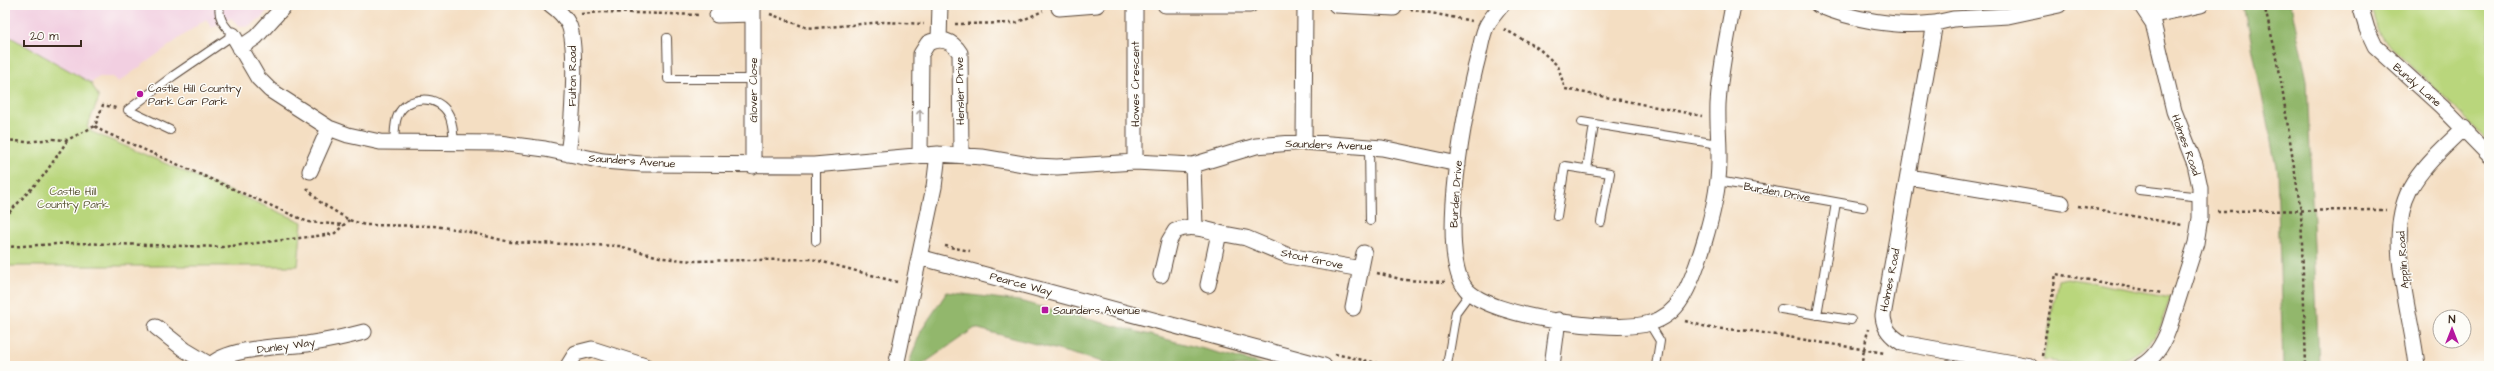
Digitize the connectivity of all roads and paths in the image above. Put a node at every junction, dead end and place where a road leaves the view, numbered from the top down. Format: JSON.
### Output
{"nodes":[{"id":1,"x":220,"y":5,"type":"edge"},
{"id":2,"x":285,"y":5,"type":"edge"},
{"id":3,"x":551,"y":5,"type":"edge"},
{"id":4,"x":940,"y":5,"type":"edge"},
{"id":5,"x":1097,"y":5,"type":"edge"},
{"id":6,"x":1135,"y":5,"type":"edge"},
{"id":7,"x":1165,"y":5,"type":"edge"},
{"id":8,"x":1250,"y":5,"type":"edge"},
{"id":9,"x":1305,"y":5,"type":"edge"},
{"id":10,"x":1336,"y":5,"type":"edge"},
{"id":11,"x":1502,"y":5,"type":"edge"},
{"id":12,"x":1734,"y":5,"type":"edge"},
{"id":13,"x":1818,"y":5,"type":"edge"},
{"id":14,"x":2059,"y":5,"type":"edge"},
{"id":15,"x":2201,"y":5,"type":"edge"},
{"id":16,"x":2264,"y":5,"type":"edge"},
{"id":17,"x":2360,"y":5,"type":"edge"},
{"id":18,"x":1059,"y":8,"type":"joint"},
{"id":19,"x":1394,"y":8,"type":"joint"},
{"id":20,"x":753,"y":9,"type":"edge"},
{"id":21,"x":2145,"y":10,"type":"edge"},
{"id":22,"x":716,"y":15,"type":"joint"},
{"id":23,"x":566,"y":20,"type":"junction"},
{"id":24,"x":1935,"y":23,"type":"junction"},
{"id":25,"x":940,"y":24,"type":"junction"},
{"id":26,"x":1486,"y":26,"type":"junction"},
{"id":27,"x":667,"y":38,"type":"dead end"},
{"id":28,"x":939,"y":40,"type":"junction"},
{"id":29,"x":236,"y":42,"type":"junction"},
{"id":30,"x":752,"y":79,"type":"junction"},
{"id":31,"x":128,"y":110,"type":"junction"},
{"id":32,"x":1718,"y":119,"type":"junction"},
{"id":33,"x":1582,"y":122,"type":"dead end"},
{"id":34,"x":1594,"y":125,"type":"junction"},
{"id":35,"x":95,"y":126,"type":"junction"},
{"id":36,"x":329,"y":128,"type":"junction"},
{"id":37,"x":2464,"y":128,"type":"junction"},
{"id":38,"x":170,"y":130,"type":"dead end"},
{"id":39,"x":5,"y":140,"type":"edge"},
{"id":40,"x":67,"y":140,"type":"junction"},
{"id":41,"x":454,"y":142,"type":"junction"},
{"id":42,"x":1304,"y":142,"type":"junction"},
{"id":43,"x":394,"y":143,"type":"junction"},
{"id":44,"x":1718,"y":144,"type":"junction"},
{"id":45,"x":1369,"y":146,"type":"junction"},
{"id":46,"x":568,"y":154,"type":"junction"},
{"id":47,"x":920,"y":154,"type":"junction"},
{"id":48,"x":938,"y":154,"type":"junction"},
{"id":49,"x":961,"y":154,"type":"junction"},
{"id":50,"x":2489,"y":155,"type":"edge"},
{"id":51,"x":1135,"y":162,"type":"junction"},
{"id":52,"x":1193,"y":164,"type":"junction"},
{"id":53,"x":1458,"y":164,"type":"junction"},
{"id":54,"x":816,"y":165,"type":"junction"},
{"id":55,"x":752,"y":166,"type":"junction"},
{"id":56,"x":1587,"y":169,"type":"junction"},
{"id":57,"x":310,"y":171,"type":"joint"},
{"id":58,"x":1909,"y":177,"type":"junction"},
{"id":59,"x":1718,"y":181,"type":"junction"},
{"id":60,"x":2139,"y":190,"type":"dead end"},
{"id":61,"x":1836,"y":203,"type":"junction"},
{"id":62,"x":2062,"y":203,"type":"joint"},
{"id":63,"x":2201,"y":204,"type":"junction"},
{"id":64,"x":1863,"y":207,"type":"dead end"},
{"id":65,"x":2403,"y":210,"type":"junction"},
{"id":66,"x":2301,"y":212,"type":"junction"},
{"id":67,"x":1557,"y":216,"type":"dead end"},
{"id":68,"x":5,"y":217,"type":"edge"},
{"id":69,"x":349,"y":220,"type":"junction"},
{"id":70,"x":1370,"y":221,"type":"dead end"},
{"id":71,"x":1601,"y":222,"type":"dead end"},
{"id":72,"x":344,"y":225,"type":"junction"},
{"id":73,"x":1195,"y":227,"type":"junction"},
{"id":74,"x":2199,"y":228,"type":"junction"},
{"id":75,"x":1219,"y":233,"type":"junction"},
{"id":76,"x":816,"y":241,"type":"dead end"},
{"id":77,"x":5,"y":247,"type":"edge"},
{"id":78,"x":1364,"y":253,"type":"dead end"},
{"id":79,"x":919,"y":257,"type":"junction"},
{"id":80,"x":1361,"y":269,"type":"junction"},
{"id":81,"x":1161,"y":274,"type":"dead end"},
{"id":82,"x":1208,"y":285,"type":"dead end"},
{"id":83,"x":912,"y":287,"type":"junction"},
{"id":84,"x":1466,"y":288,"type":"junction"},
{"id":85,"x":2180,"y":296,"type":"junction"},
{"id":86,"x":1353,"y":308,"type":"dead end"},
{"id":87,"x":1781,"y":309,"type":"dead end"},
{"id":88,"x":1672,"y":310,"type":"junction"},
{"id":89,"x":1817,"y":315,"type":"junction"},
{"id":90,"x":1558,"y":320,"type":"junction"},
{"id":91,"x":1851,"y":320,"type":"dead end"},
{"id":92,"x":1649,"y":323,"type":"junction"},
{"id":93,"x":156,"y":327,"type":"dead end"},
{"id":94,"x":364,"y":332,"type":"dead end"},
{"id":95,"x":1902,"y":343,"type":"junction"},
{"id":96,"x":2036,"y":362,"type":"edge"},
{"id":97,"x":1994,"y":363,"type":"edge"},
{"id":98,"x":210,"y":365,"type":"edge"},
{"id":99,"x":1447,"y":365,"type":"edge"},
{"id":100,"x":2147,"y":365,"type":"edge"},
{"id":101,"x":568,"y":366,"type":"edge"},
{"id":102,"x":645,"y":366,"type":"edge"},
{"id":103,"x":896,"y":366,"type":"edge"},
{"id":104,"x":1324,"y":366,"type":"edge"},
{"id":105,"x":1552,"y":366,"type":"edge"},
{"id":106,"x":1656,"y":366,"type":"edge"},
{"id":107,"x":2306,"y":366,"type":"edge"},
{"id":108,"x":2417,"y":366,"type":"edge"}],
"edges":[{"from":1,"to":29,"type":"lane"},
{"from":2,"to":29,"type":"street"},
{"from":3,"to":23,"type":"street","name":"Fulton Road"},
{"from":4,"to":25,"type":"street"},
{"from":5,"to":18,"type":"street"},
{"from":6,"to":51,"type":"street","name":"Howes Crescent"},
{"from":7,"to":8,"type":"street"},
{"from":9,"to":42,"type":"street"},
{"from":10,"to":19,"type":"street"},
{"from":11,"to":26,"type":"street","name":"Burden Drive"},
{"from":12,"to":32,"type":"street"},
{"from":13,"to":24,"type":"street"},
{"from":14,"to":24,"type":"street"},
{"from":15,"to":21,"type":"street","name":"Holmes Road"},
{"from":16,"to":66,"type":"path"},
{"from":17,"to":37,"type":"street","name":"Bundy Lane"},
{"from":18,"to":25,"type":"path"},
{"from":19,"to":26,"type":"path"},
{"from":20,"to":22,"type":"street"},
{"from":20,"to":25,"type":"path"},
{"from":20,"to":30,"type":"street","name":"Glover Close"},
{"from":21,"to":63,"type":"street","name":"Holmes Road"},
{"from":22,"to":23,"type":"path"},
{"from":23,"to":46,"type":"street","name":"Fulton Road"},
{"from":24,"to":58,"type":"street","name":"Holmes Road"},
{"from":25,"to":28,"type":"street"},
{"from":26,"to":32,"type":"path"},
{"from":26,"to":53,"type":"street","name":"Burden Drive"},
{"from":27,"to":30,"type":"lane"},
{"from":47,"to":28,"type":"street","one_way":true},
{"from":28,"to":49,"type":"street","name":"Hensler Drive"},
{"from":29,"to":31,"type":"lane"},
{"from":29,"to":36,"type":"street","name":"Saunders Avenue"},
{"from":30,"to":55,"type":"street","name":"Glover Close"},
{"from":31,"to":35,"type":"path"},
{"from":31,"to":38,"type":"lane"},
{"from":32,"to":44,"type":"street"},
{"from":33,"to":34,"type":"lane"},
{"from":34,"to":44,"type":"lane"},
{"from":34,"to":56,"type":"lane"},
{"from":35,"to":40,"type":"path"},
{"from":35,"to":72,"type":"path"},
{"from":36,"to":43,"type":"street","name":"Saunders Avenue"},
{"from":36,"to":57,"type":"street"},
{"from":37,"to":50,"type":"street","name":"Bundy Lane"},
{"from":37,"to":65,"type":"street","name":"Applin Road"},
{"from":39,"to":40,"type":"path"},
{"from":40,"to":68,"type":"path"},
{"from":41,"to":43,"type":"street","name":"Saunders Avenue"},
{"from":41,"to":43,"type":"lane"},
{"from":41,"to":46,"type":"street","name":"Saunders Avenue"},
{"from":42,"to":45,"type":"street","name":"Saunders Avenue"},
{"from":42,"to":52,"type":"street","name":"Saunders Avenue"},
{"from":44,"to":59,"type":"street"},
{"from":45,"to":53,"type":"street","name":"Saunders Avenue"},
{"from":45,"to":70,"type":"lane"},
{"from":46,"to":55,"type":"street","name":"Saunders Avenue"},
{"from":47,"to":48,"type":"street","name":"Saunders Avenue"},
{"from":47,"to":54,"type":"street","name":"Saunders Avenue"},
{"from":48,"to":49,"type":"street","name":"Saunders Avenue"},
{"from":48,"to":79,"type":"street"},
{"from":49,"to":51,"type":"street","name":"Saunders Avenue"},
{"from":51,"to":52,"type":"street","name":"Saunders Avenue"},
{"from":52,"to":73,"type":"street"},
{"from":53,"to":84,"type":"street","name":"Burden Drive"},
{"from":54,"to":55,"type":"street","name":"Saunders Avenue"},
{"from":54,"to":76,"type":"lane"},
{"from":56,"to":67,"type":"lane"},
{"from":56,"to":71,"type":"lane"},
{"from":57,"to":69,"type":"path"},
{"from":58,"to":62,"type":"street"},
{"from":58,"to":95,"type":"street","name":"Holmes Road"},
{"from":59,"to":61,"type":"lane","name":"Burden Drive"},
{"from":59,"to":88,"type":"street"},
{"from":60,"to":63,"type":"lane"},
{"from":61,"to":64,"type":"lane","name":"Burden Drive"},
{"from":61,"to":89,"type":"lane"},
{"from":62,"to":74,"type":"path"},
{"from":63,"to":66,"type":"path"},
{"from":63,"to":74,"type":"street","name":"Holmes Road"},
{"from":65,"to":66,"type":"path"},
{"from":65,"to":108,"type":"street","name":"Applin Road"},
{"from":66,"to":107,"type":"path"},
{"from":69,"to":72,"type":"path"},
{"from":69,"to":83,"type":"path"},
{"from":72,"to":77,"type":"path"},
{"from":73,"to":75,"type":"street","name":"Stout Grove"},
{"from":73,"to":81,"type":"street","name":"Stout Grove"},
{"from":74,"to":85,"type":"street","name":"Holmes Road"},
{"from":75,"to":80,"type":"street","name":"Stout Grove"},
{"from":75,"to":82,"type":"street"},
{"from":78,"to":80,"type":"street"},
{"from":79,"to":83,"type":"street"},
{"from":79,"to":104,"type":"street","name":"Pearce Way"},
{"from":80,"to":84,"type":"path"},
{"from":80,"to":86,"type":"street"},
{"from":83,"to":103,"type":"street"},
{"from":84,"to":90,"type":"street"},
{"from":84,"to":99,"type":"lane"},
{"from":85,"to":96,"type":"path"},
{"from":85,"to":100,"type":"street","name":"Holmes Road"},
{"from":87,"to":89,"type":"lane"},
{"from":88,"to":92,"type":"street"},
{"from":88,"to":95,"type":"path"},
{"from":89,"to":91,"type":"lane"},
{"from":90,"to":92,"type":"street"},
{"from":90,"to":105,"type":"street"},
{"from":92,"to":106,"type":"lane"},
{"from":93,"to":98,"type":"street","name":"Dunley Way"},
{"from":94,"to":98,"type":"street","name":"Dunley Way"},
{"from":95,"to":97,"type":"street"},
{"from":96,"to":97,"type":"street"},
{"from":101,"to":102,"type":"street"}]}
